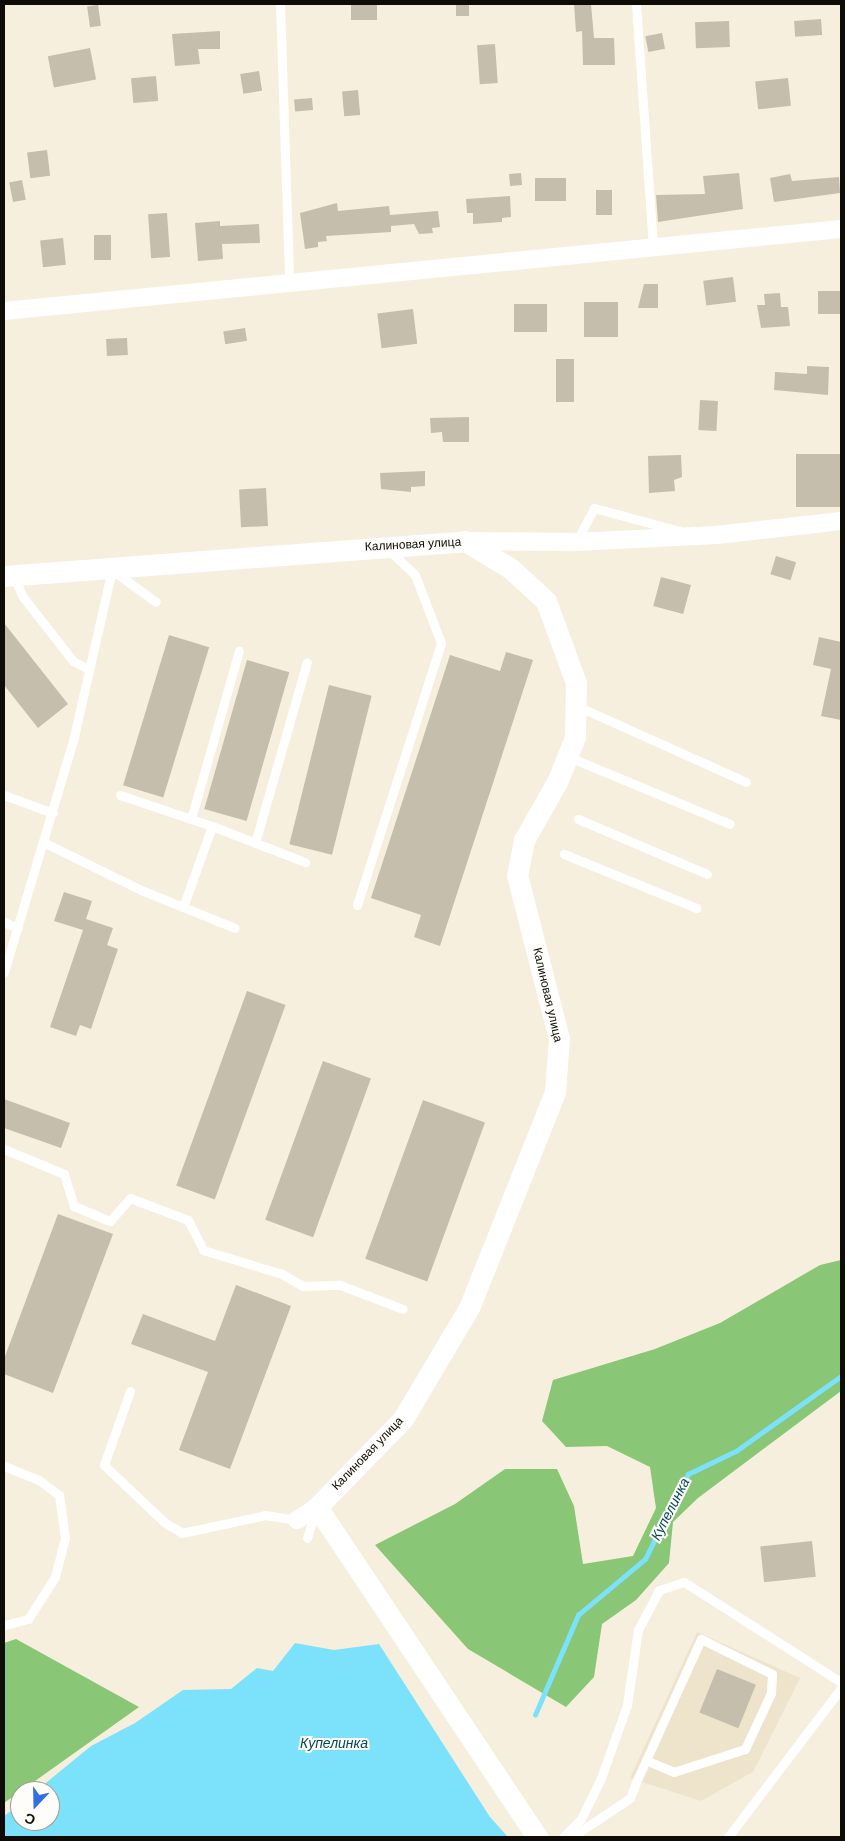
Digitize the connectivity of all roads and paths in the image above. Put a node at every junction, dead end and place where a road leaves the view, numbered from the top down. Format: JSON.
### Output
{"nodes":[{"id":1,"x":280,"y":4,"type":"edge"},
{"id":2,"x":636,"y":4,"type":"edge"},
{"id":3,"x":841,"y":229,"type":"edge"},
{"id":4,"x":653,"y":245,"type":"junction"},
{"id":5,"x":290,"y":281,"type":"junction"},
{"id":6,"x":4,"y":311,"type":"edge"},
{"id":7,"x":841,"y":521,"type":"edge"},
{"id":8,"x":700,"y":536,"type":"junction"},
{"id":9,"x":466,"y":541,"type":"junction"},
{"id":10,"x":576,"y":542,"type":"junction"},
{"id":11,"x":385,"y":546,"type":"junction"},
{"id":12,"x":112,"y":570,"type":"junction"},
{"id":13,"x":9,"y":576,"type":"edge"},
{"id":14,"x":156,"y":602,"type":"dead end"},
{"id":15,"x":239,"y":651,"type":"dead end"},
{"id":16,"x":307,"y":662,"type":"dead end"},
{"id":17,"x":89,"y":668,"type":"junction"},
{"id":18,"x":577,"y":706,"type":"junction"},
{"id":19,"x":569,"y":757,"type":"junction"},
{"id":20,"x":746,"y":782,"type":"dead end"},
{"id":21,"x":120,"y":794,"type":"dead end"},
{"id":22,"x":4,"y":795,"type":"edge"},
{"id":23,"x":53,"y":813,"type":"junction"},
{"id":24,"x":191,"y":819,"type":"junction"},
{"id":25,"x":578,"y":820,"type":"dead end"},
{"id":26,"x":730,"y":824,"type":"dead end"},
{"id":27,"x":212,"y":826,"type":"junction"},
{"id":28,"x":255,"y":842,"type":"junction"},
{"id":29,"x":45,"y":843,"type":"junction"},
{"id":30,"x":564,"y":854,"type":"dead end"},
{"id":31,"x":305,"y":862,"type":"dead end"},
{"id":32,"x":707,"y":874,"type":"dead end"},
{"id":33,"x":356,"y":905,"type":"dead end"},
{"id":34,"x":183,"y":907,"type":"junction"},
{"id":35,"x":696,"y":908,"type":"dead end"},
{"id":36,"x":4,"y":922,"type":"edge"},
{"id":37,"x":18,"y":928,"type":"junction"},
{"id":38,"x":235,"y":928,"type":"dead end"},
{"id":39,"x":4,"y":972,"type":"edge"},
{"id":40,"x":4,"y":1149,"type":"edge"},
{"id":41,"x":403,"y":1309,"type":"dead end"},
{"id":42,"x":130,"y":1391,"type":"dead end"},
{"id":43,"x":4,"y":1466,"type":"edge"},
{"id":44,"x":317,"y":1507,"type":"junction"},
{"id":45,"x":297,"y":1520,"type":"joint"},
{"id":46,"x":307,"y":1538,"type":"dead end"},
{"id":47,"x":4,"y":1625,"type":"edge"},
{"id":48,"x":841,"y":1682,"type":"edge"},
{"id":49,"x":841,"y":1688,"type":"edge"},
{"id":50,"x":646,"y":1760,"type":"junction"},
{"id":51,"x":537,"y":1837,"type":"edge"},
{"id":52,"x":563,"y":1837,"type":"edge"},
{"id":53,"x":572,"y":1837,"type":"edge"},
{"id":54,"x":728,"y":1837,"type":"edge"}],
"edges":[{"from":1,"to":5,"type":"lane"},
{"from":2,"to":4,"type":"lane"},
{"from":3,"to":4,"type":"street"},
{"from":4,"to":5,"type":"street"},
{"from":5,"to":6,"type":"street"},
{"from":7,"to":8,"type":"street"},
{"from":8,"to":10,"type":"street"},
{"from":8,"to":10,"type":"lane"},
{"from":9,"to":10,"type":"street"},
{"from":9,"to":11,"type":"street","name":"Калиновая улица"},
{"from":9,"to":18,"type":"street","name":"Калиновая улица"},
{"from":11,"to":12,"type":"street","name":"Калиновая улица"},
{"from":11,"to":33,"type":"lane"},
{"from":12,"to":13,"type":"street","name":"Калиновая улица"},
{"from":12,"to":14,"type":"lane"},
{"from":12,"to":17,"type":"lane"},
{"from":13,"to":17,"type":"lane"},
{"from":15,"to":24,"type":"lane"},
{"from":16,"to":28,"type":"lane"},
{"from":17,"to":23,"type":"lane"},
{"from":18,"to":19,"type":"street","name":"Калиновая улица"},
{"from":18,"to":20,"type":"lane"},
{"from":19,"to":26,"type":"lane"},
{"from":19,"to":44,"type":"street","name":"Калиновая улица"},
{"from":21,"to":24,"type":"lane"},
{"from":22,"to":23,"type":"lane"},
{"from":23,"to":29,"type":"lane"},
{"from":24,"to":27,"type":"lane"},
{"from":25,"to":32,"type":"lane"},
{"from":27,"to":28,"type":"lane"},
{"from":27,"to":34,"type":"lane"},
{"from":28,"to":31,"type":"lane"},
{"from":29,"to":34,"type":"lane"},
{"from":29,"to":37,"type":"lane"},
{"from":30,"to":35,"type":"lane"},
{"from":34,"to":38,"type":"lane"},
{"from":36,"to":37,"type":"lane"},
{"from":37,"to":39,"type":"lane"},
{"from":40,"to":41,"type":"lane"},
{"from":42,"to":45,"type":"lane"},
{"from":43,"to":47,"type":"lane"},
{"from":44,"to":45,"type":"street"},
{"from":44,"to":46,"type":"lane"},
{"from":44,"to":51,"type":"street"},
{"from":48,"to":52,"type":"lane"},
{"from":49,"to":54,"type":"lane"},
{"from":50,"to":50,"type":"lane"},
{"from":50,"to":53,"type":"lane"}]}
